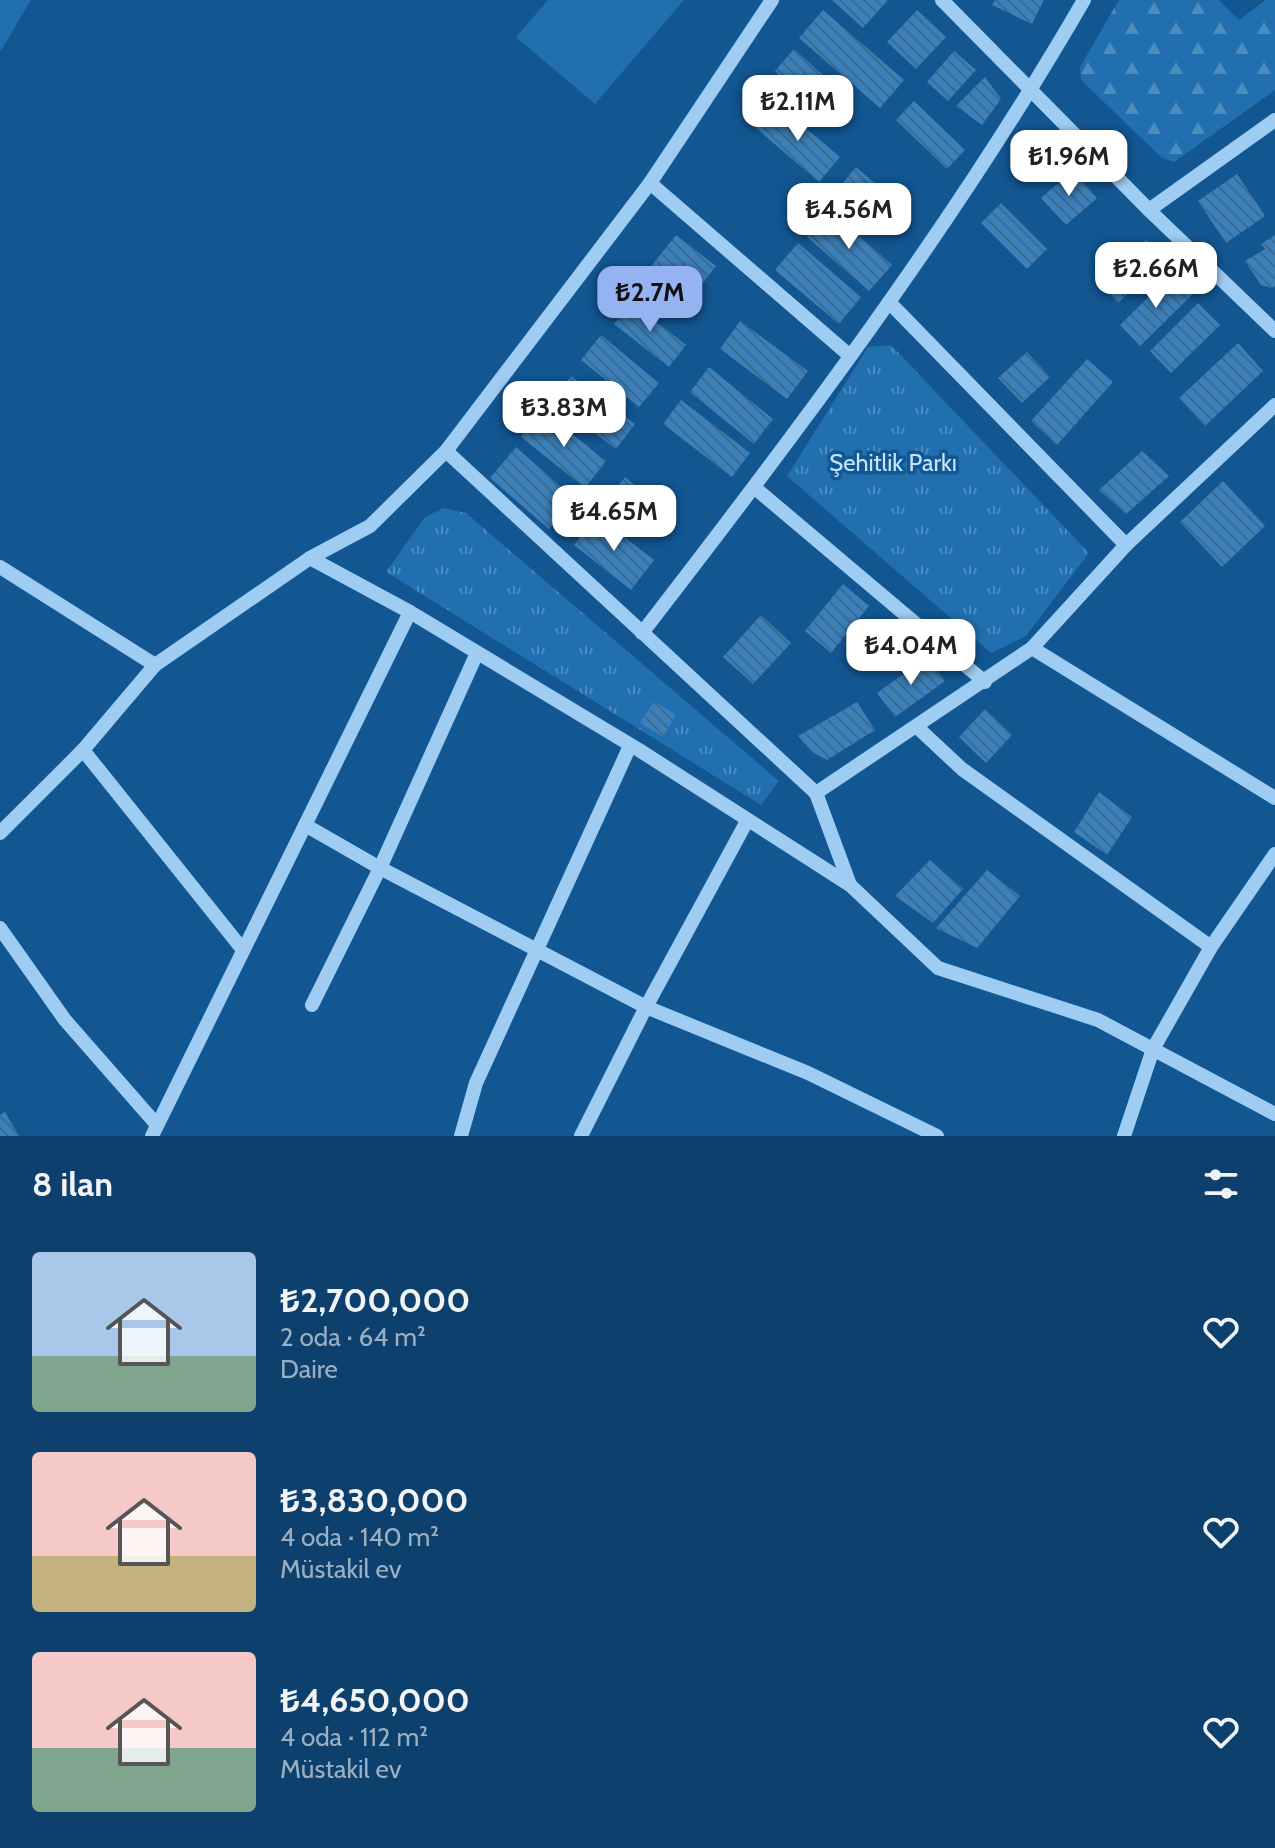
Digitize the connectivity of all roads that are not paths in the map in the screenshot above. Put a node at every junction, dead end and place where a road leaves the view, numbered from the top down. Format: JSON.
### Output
{"nodes":[{"id":1,"x":772,"y":0,"type":"edge"},
{"id":2,"x":942,"y":0,"type":"edge"},
{"id":3,"x":1084,"y":0,"type":"edge"},
{"id":4,"x":1031,"y":92,"type":"junction"},
{"id":5,"x":1275,"y":120,"type":"edge"},
{"id":6,"x":650,"y":183,"type":"junction"},
{"id":7,"x":1149,"y":210,"type":"junction"},
{"id":8,"x":889,"y":302,"type":"junction"},
{"id":9,"x":1275,"y":331,"type":"edge"},
{"id":10,"x":849,"y":355,"type":"junction"},
{"id":11,"x":1275,"y":405,"type":"edge"},
{"id":12,"x":446,"y":451,"type":"junction"},
{"id":13,"x":755,"y":488,"type":"junction"},
{"id":14,"x":1126,"y":545,"type":"junction"},
{"id":15,"x":310,"y":558,"type":"junction"},
{"id":16,"x":0,"y":567,"type":"edge"},
{"id":17,"x":410,"y":612,"type":"junction"},
{"id":18,"x":642,"y":633,"type":"junction"},
{"id":19,"x":1032,"y":648,"type":"junction"},
{"id":20,"x":477,"y":653,"type":"junction"},
{"id":21,"x":155,"y":665,"type":"junction"},
{"id":22,"x":985,"y":682,"type":"junction"},
{"id":23,"x":917,"y":727,"type":"junction"},
{"id":24,"x":630,"y":746,"type":"junction"},
{"id":25,"x":83,"y":750,"type":"junction"},
{"id":26,"x":816,"y":793,"type":"junction"},
{"id":27,"x":1275,"y":798,"type":"edge"},
{"id":28,"x":747,"y":821,"type":"junction"},
{"id":29,"x":305,"y":825,"type":"junction"},
{"id":30,"x":0,"y":833,"type":"edge"},
{"id":31,"x":1275,"y":854,"type":"edge"},
{"id":32,"x":380,"y":868,"type":"junction"},
{"id":33,"x":850,"y":885,"type":"junction"},
{"id":34,"x":0,"y":928,"type":"edge"},
{"id":35,"x":536,"y":947,"type":"junction"},
{"id":36,"x":1211,"y":947,"type":"junction"},
{"id":37,"x":243,"y":950,"type":"junction"},
{"id":38,"x":312,"y":1005,"type":"dead end"},
{"id":39,"x":646,"y":1007,"type":"junction"},
{"id":40,"x":1153,"y":1049,"type":"junction"},
{"id":41,"x":1275,"y":1114,"type":"edge"},
{"id":42,"x":154,"y":1130,"type":"edge"},
{"id":43,"x":461,"y":1136,"type":"edge"},
{"id":44,"x":581,"y":1136,"type":"edge"},
{"id":45,"x":937,"y":1136,"type":"edge"},
{"id":46,"x":1124,"y":1136,"type":"edge"}],
"edges":[{"from":1,"to":6,"type":"street"},
{"from":2,"to":4,"type":"street"},
{"from":3,"to":4,"type":"street"},
{"from":4,"to":7,"type":"street"},
{"from":4,"to":8,"type":"street"},
{"from":5,"to":7,"type":"street"},
{"from":6,"to":10,"type":"street"},
{"from":6,"to":12,"type":"street"},
{"from":7,"to":9,"type":"street"},
{"from":8,"to":10,"type":"street"},
{"from":8,"to":14,"type":"street"},
{"from":10,"to":13,"type":"street"},
{"from":11,"to":14,"type":"street"},
{"from":12,"to":15,"type":"street"},
{"from":12,"to":18,"type":"street"},
{"from":13,"to":18,"type":"street"},
{"from":13,"to":22,"type":"street"},
{"from":14,"to":19,"type":"street"},
{"from":15,"to":17,"type":"street"},
{"from":15,"to":21,"type":"street"},
{"from":16,"to":21,"type":"street"},
{"from":17,"to":20,"type":"street"},
{"from":17,"to":29,"type":"street"},
{"from":18,"to":26,"type":"street"},
{"from":19,"to":22,"type":"street"},
{"from":19,"to":27,"type":"street"},
{"from":20,"to":24,"type":"street"},
{"from":20,"to":32,"type":"street"},
{"from":21,"to":25,"type":"street"},
{"from":22,"to":23,"type":"street"},
{"from":23,"to":26,"type":"street"},
{"from":23,"to":36,"type":"street"},
{"from":24,"to":28,"type":"street"},
{"from":24,"to":35,"type":"street"},
{"from":25,"to":30,"type":"street"},
{"from":25,"to":37,"type":"street"},
{"from":26,"to":33,"type":"street"},
{"from":28,"to":33,"type":"street"},
{"from":28,"to":39,"type":"street"},
{"from":29,"to":32,"type":"street"},
{"from":29,"to":37,"type":"street"},
{"from":31,"to":36,"type":"street"},
{"from":32,"to":35,"type":"street"},
{"from":32,"to":38,"type":"street"},
{"from":33,"to":40,"type":"street"},
{"from":34,"to":42,"type":"street"},
{"from":35,"to":39,"type":"street"},
{"from":35,"to":43,"type":"street"},
{"from":36,"to":40,"type":"street"},
{"from":37,"to":42,"type":"street"},
{"from":39,"to":44,"type":"street"},
{"from":39,"to":45,"type":"street"},
{"from":40,"to":41,"type":"street"},
{"from":40,"to":46,"type":"street"}]}
